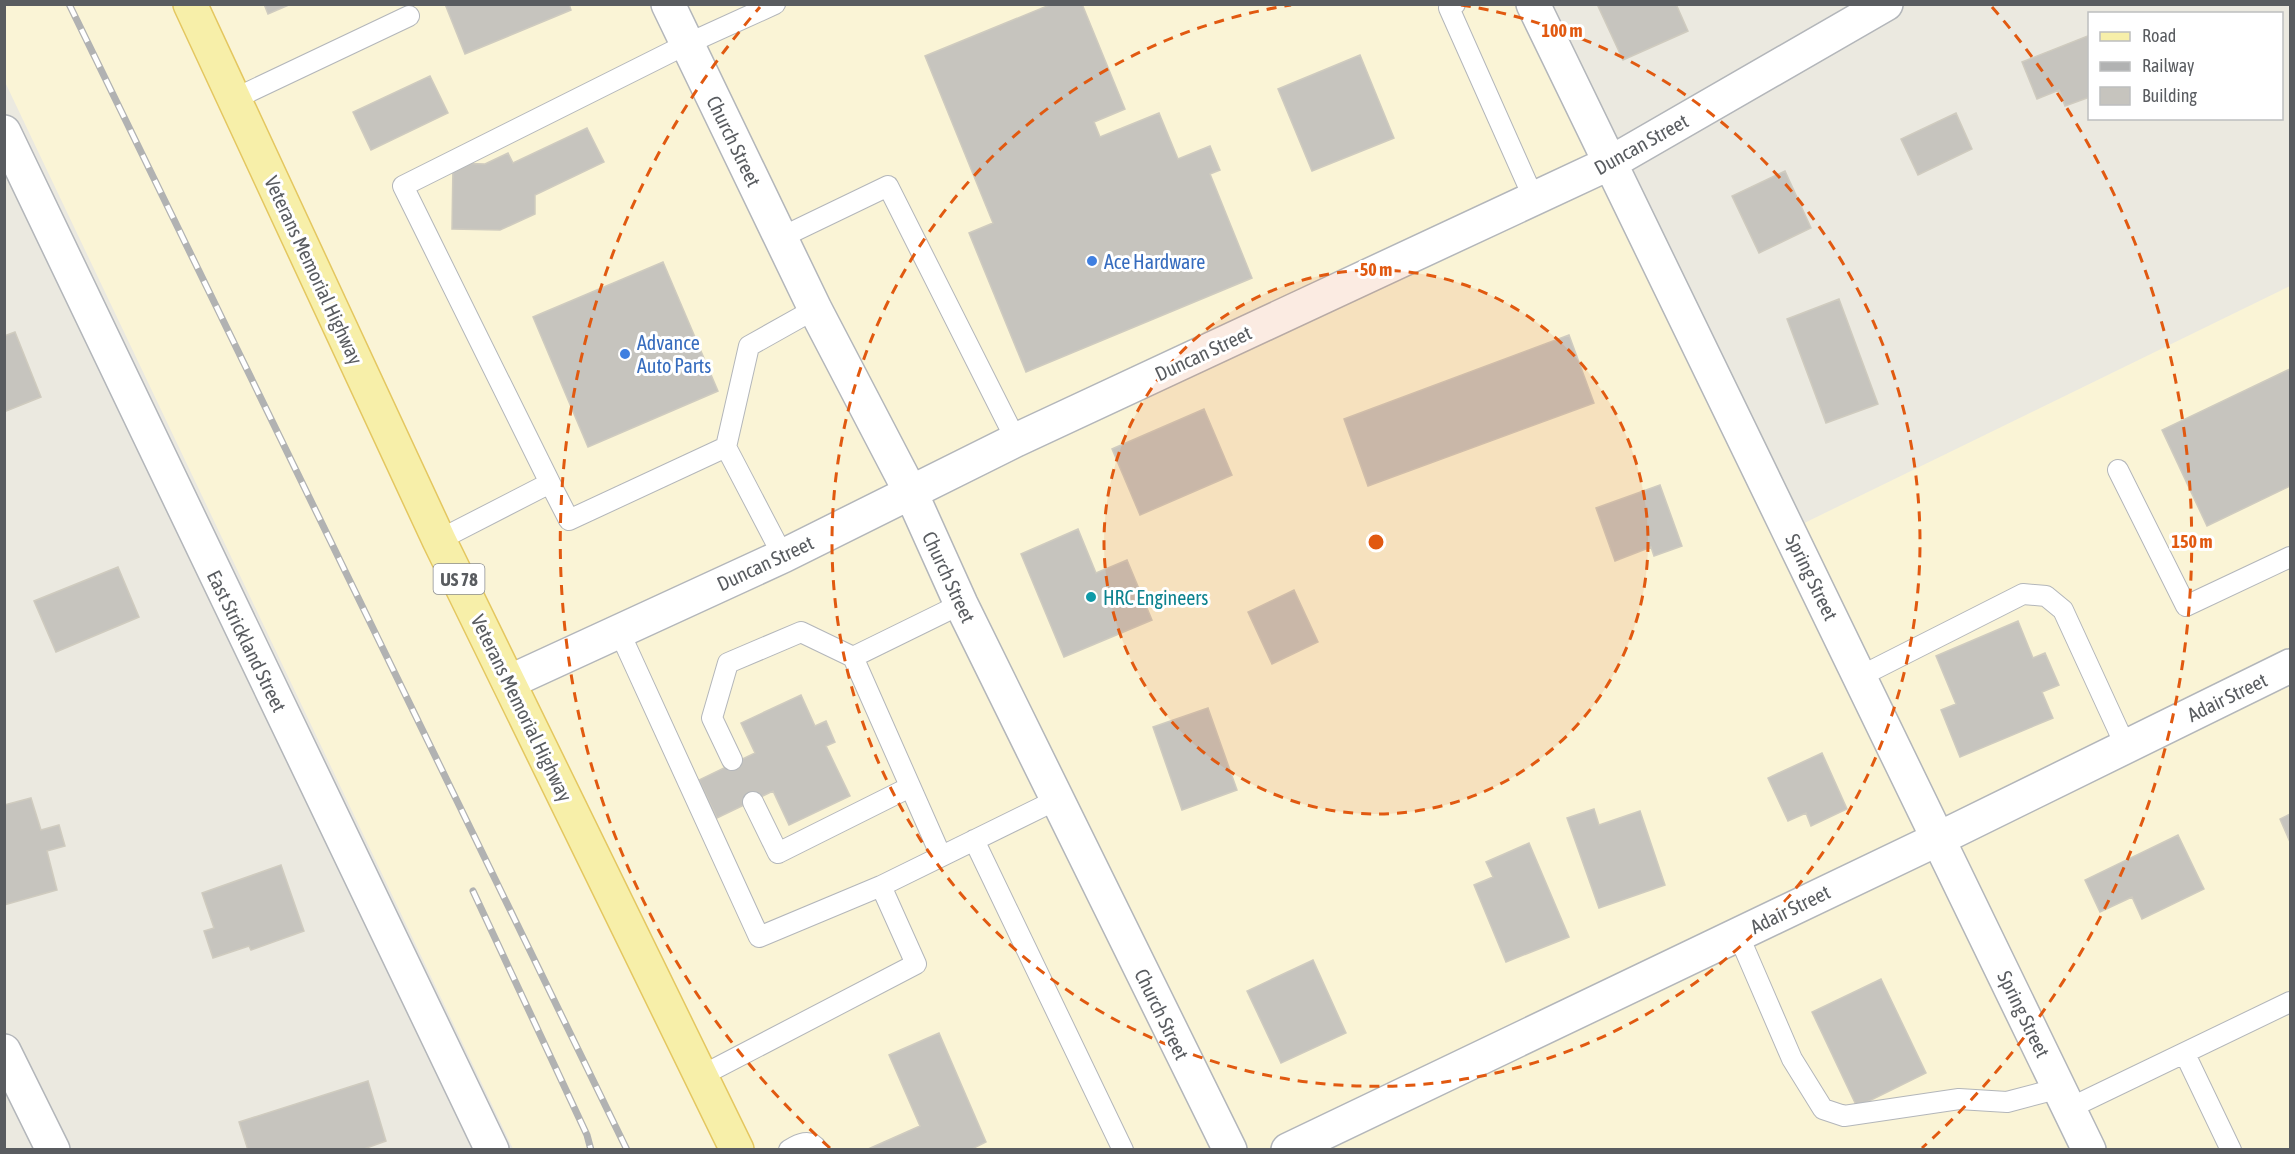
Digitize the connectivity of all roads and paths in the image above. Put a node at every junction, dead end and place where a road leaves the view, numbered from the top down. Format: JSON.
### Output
{"nodes":[{"id":1,"x":190,"y":4,"type":"edge"},
{"id":2,"x":668,"y":4,"type":"edge"},
{"id":3,"x":775,"y":4,"type":"edge"},
{"id":4,"x":1455,"y":4,"type":"edge"},
{"id":5,"x":1533,"y":4,"type":"edge"},
{"id":6,"x":1887,"y":4,"type":"edge"},
{"id":7,"x":409,"y":16,"type":"dead end"},
{"id":8,"x":687,"y":44,"type":"junction"},
{"id":9,"x":234,"y":99,"type":"junction"},
{"id":10,"x":4,"y":132,"type":"edge"},
{"id":11,"x":1610,"y":163,"type":"junction"},
{"id":12,"x":1534,"y":199,"type":"junction"},
{"id":13,"x":780,"y":238,"type":"junction"},
{"id":14,"x":815,"y":309,"type":"junction"},
{"id":15,"x":1016,"y":440,"type":"junction"},
{"id":16,"x":726,"y":447,"type":"junction"},
{"id":17,"x":2118,"y":470,"type":"dead end"},
{"id":18,"x":550,"y":483,"type":"junction"},
{"id":19,"x":911,"y":492,"type":"junction"},
{"id":20,"x":440,"y":540,"type":"junction"},
{"id":21,"x":783,"y":555,"type":"junction"},
{"id":22,"x":2290,"y":557,"type":"edge"},
{"id":23,"x":961,"y":604,"type":"junction"},
{"id":24,"x":619,"y":631,"type":"junction"},
{"id":25,"x":853,"y":657,"type":"junction"},
{"id":26,"x":2290,"y":666,"type":"edge"},
{"id":27,"x":1861,"y":675,"type":"junction"},
{"id":28,"x":509,"y":682,"type":"junction"},
{"id":29,"x":2126,"y":747,"type":"junction"},
{"id":30,"x":732,"y":760,"type":"dead end"},
{"id":31,"x":910,"y":787,"type":"junction"},
{"id":32,"x":1056,"y":800,"type":"junction"},
{"id":33,"x":753,"y":802,"type":"dead end"},
{"id":34,"x":1940,"y":838,"type":"junction"},
{"id":35,"x":974,"y":840,"type":"junction"},
{"id":36,"x":941,"y":856,"type":"junction"},
{"id":37,"x":881,"y":886,"type":"junction"},
{"id":38,"x":1738,"y":934,"type":"junction"},
{"id":39,"x":2290,"y":1002,"type":"edge"},
{"id":40,"x":4,"y":1051,"type":"edge"},
{"id":41,"x":2186,"y":1054,"type":"junction"},
{"id":42,"x":701,"y":1076,"type":"junction"},
{"id":43,"x":2065,"y":1098,"type":"junction"},
{"id":44,"x":53,"y":1149,"type":"edge"},
{"id":45,"x":492,"y":1149,"type":"edge"},
{"id":46,"x":736,"y":1149,"type":"edge"},
{"id":47,"x":789,"y":1149,"type":"edge"},
{"id":48,"x":818,"y":1149,"type":"edge"},
{"id":49,"x":1123,"y":1149,"type":"edge"},
{"id":50,"x":1230,"y":1149,"type":"edge"},
{"id":51,"x":1288,"y":1149,"type":"edge"},
{"id":52,"x":2089,"y":1149,"type":"edge"},
{"id":53,"x":2231,"y":1149,"type":"edge"}],
"edges":[{"from":1,"to":9,"type":"main road","name":"Veterans Memorial Highway","number":"US 78"},
{"from":2,"to":8,"type":"street","name":"Church Street"},
{"from":3,"to":8,"type":"lane"},
{"from":4,"to":12,"type":"lane"},
{"from":5,"to":11,"type":"street","name":"Spring Street"},
{"from":6,"to":11,"type":"street","name":"Duncan Street"},
{"from":7,"to":9,"type":"lane"},
{"from":8,"to":13,"type":"street","name":"Church Street"},
{"from":8,"to":18,"type":"lane"},
{"from":9,"to":20,"type":"main road","name":"Veterans Memorial Highway","number":"US 78"},
{"from":10,"to":45,"type":"street","name":"East Strickland Street"},
{"from":11,"to":12,"type":"street","name":"Duncan Street"},
{"from":11,"to":27,"type":"street","name":"Spring Street"},
{"from":12,"to":15,"type":"street","name":"Duncan Street"},
{"from":13,"to":14,"type":"street","name":"Church Street"},
{"from":13,"to":15,"type":"lane"},
{"from":14,"to":16,"type":"lane"},
{"from":14,"to":19,"type":"street","name":"Church Street"},
{"from":15,"to":19,"type":"street","name":"Duncan Street"},
{"from":16,"to":18,"type":"lane"},
{"from":16,"to":21,"type":"lane"},
{"from":17,"to":22,"type":"lane"},
{"from":18,"to":20,"type":"lane"},
{"from":19,"to":21,"type":"street","name":"Duncan Street"},
{"from":19,"to":23,"type":"street","name":"Church Street"},
{"from":20,"to":28,"type":"main road","name":"Veterans Memorial Highway","number":"US 78"},
{"from":21,"to":24,"type":"street","name":"Duncan Street"},
{"from":23,"to":25,"type":"lane"},
{"from":23,"to":32,"type":"street","name":"Church Street"},
{"from":24,"to":28,"type":"street","name":"Duncan Street"},
{"from":24,"to":37,"type":"lane"},
{"from":25,"to":30,"type":"lane"},
{"from":25,"to":31,"type":"lane"},
{"from":26,"to":29,"type":"street","name":"Adair Street"},
{"from":27,"to":29,"type":"lane"},
{"from":27,"to":34,"type":"street","name":"Spring Street"},
{"from":28,"to":42,"type":"main road","name":"Veterans Memorial Highway","number":"US 78"},
{"from":29,"to":34,"type":"street","name":"Adair Street"},
{"from":31,"to":33,"type":"lane"},
{"from":31,"to":36,"type":"lane"},
{"from":32,"to":35,"type":"lane"},
{"from":32,"to":50,"type":"street","name":"Church Street"},
{"from":34,"to":38,"type":"street","name":"Adair Street"},
{"from":34,"to":43,"type":"street","name":"Spring Street"},
{"from":35,"to":36,"type":"lane"},
{"from":35,"to":49,"type":"lane"},
{"from":36,"to":37,"type":"lane"},
{"from":37,"to":42,"type":"lane"},
{"from":38,"to":43,"type":"lane"},
{"from":38,"to":51,"type":"street","name":"Adair Street"},
{"from":39,"to":41,"type":"lane"},
{"from":40,"to":44,"type":"street"},
{"from":41,"to":43,"type":"lane"},
{"from":41,"to":53,"type":"lane"},
{"from":42,"to":46,"type":"main road","name":"Veterans Memorial Highway","number":"US 78"},
{"from":43,"to":52,"type":"street","name":"Spring Street"},
{"from":47,"to":48,"type":"lane"}]}
